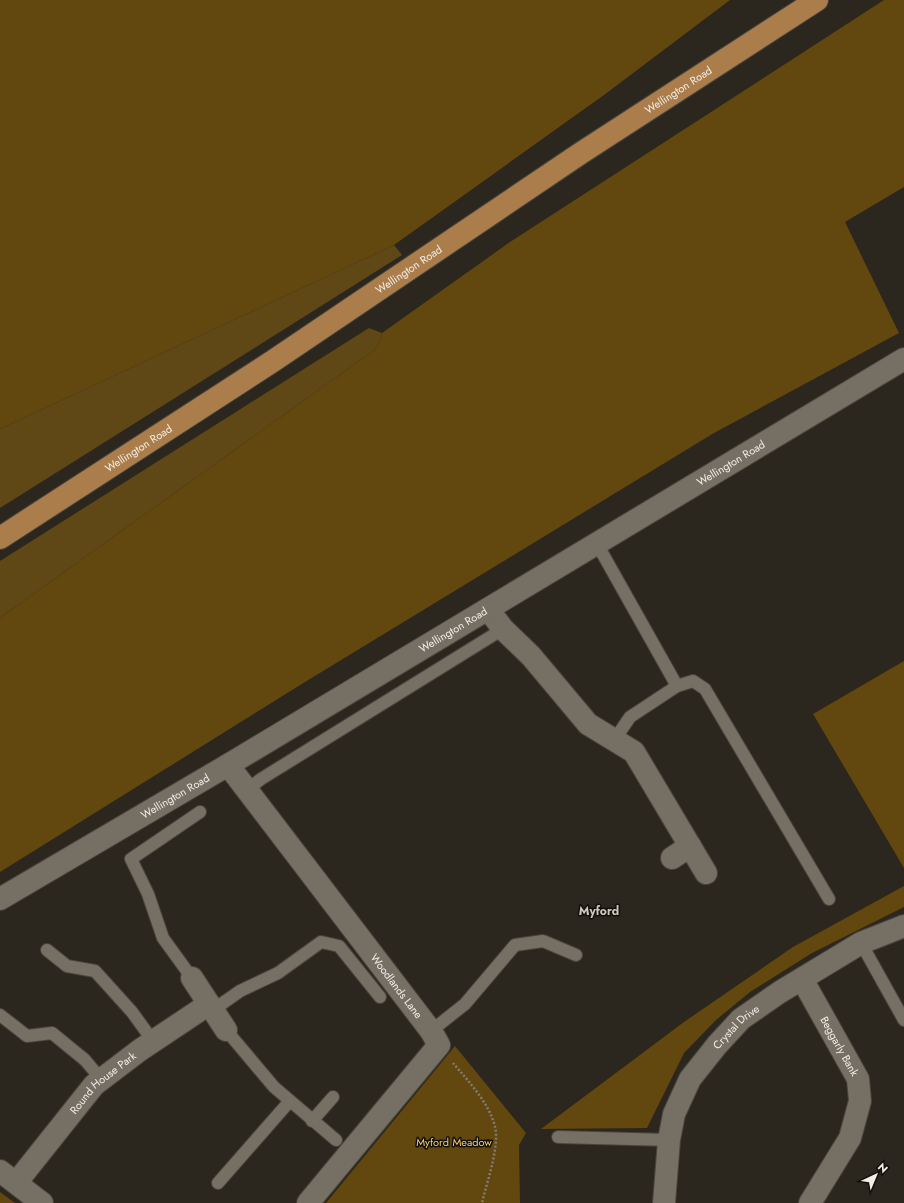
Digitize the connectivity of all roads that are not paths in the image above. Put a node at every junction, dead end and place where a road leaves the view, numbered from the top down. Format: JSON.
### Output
{"nodes":[{"id":1,"x":816,"y":0,"type":"edge"},
{"id":2,"x":904,"y":359,"type":"edge"},
{"id":3,"x":0,"y":538,"type":"edge"},
{"id":4,"x":596,"y":542,"type":"junction"},
{"id":5,"x":488,"y":609,"type":"junction"},
{"id":6,"x":503,"y":629,"type":"junction"},
{"id":7,"x":677,"y":686,"type":"junction"},
{"id":8,"x":615,"y":739,"type":"junction"},
{"id":9,"x":228,"y":765,"type":"junction"},
{"id":10,"x":247,"y":790,"type":"junction"},
{"id":11,"x":200,"y":812,"type":"dead end"},
{"id":12,"x":690,"y":846,"type":"junction"},
{"id":13,"x":672,"y":858,"type":"dead end"},
{"id":14,"x":706,"y":873,"type":"dead end"},
{"id":15,"x":0,"y":899,"type":"edge"},
{"id":16,"x":829,"y":899,"type":"dead end"},
{"id":17,"x":904,"y":926,"type":"edge"},
{"id":18,"x":861,"y":942,"type":"junction"},
{"id":19,"x":47,"y":950,"type":"dead end"},
{"id":20,"x":576,"y":955,"type":"dead end"},
{"id":21,"x":192,"y":978,"type":"joint"},
{"id":22,"x":802,"y":979,"type":"junction"},
{"id":23,"x":380,"y":997,"type":"dead end"},
{"id":24,"x":211,"y":1007,"type":"junction"},
{"id":25,"x":0,"y":1015,"type":"edge"},
{"id":26,"x":904,"y":1020,"type":"edge"},
{"id":27,"x":226,"y":1030,"type":"joint"},
{"id":28,"x":435,"y":1038,"type":"junction"},
{"id":29,"x":152,"y":1041,"type":"junction"},
{"id":30,"x":101,"y":1079,"type":"junction"},
{"id":31,"x":333,"y":1097,"type":"dead end"},
{"id":32,"x":289,"y":1102,"type":"junction"},
{"id":33,"x":312,"y":1121,"type":"junction"},
{"id":34,"x":558,"y":1137,"type":"dead end"},
{"id":35,"x":336,"y":1140,"type":"dead end"},
{"id":36,"x":669,"y":1140,"type":"junction"},
{"id":37,"x":8,"y":1177,"type":"edge"},
{"id":38,"x":218,"y":1183,"type":"dead end"},
{"id":39,"x":42,"y":1203,"type":"edge"},
{"id":40,"x":308,"y":1203,"type":"edge"},
{"id":41,"x":664,"y":1203,"type":"edge"},
{"id":42,"x":810,"y":1203,"type":"edge"}],
"edges":[{"from":1,"to":3,"type":"main road","name":"Wellington Road"},
{"from":2,"to":4,"type":"street","name":"Wellington Road"},
{"from":4,"to":5,"type":"street","name":"Wellington Road"},
{"from":4,"to":7,"type":"lane"},
{"from":5,"to":6,"type":"street"},
{"from":5,"to":9,"type":"street","name":"Wellington Road"},
{"from":6,"to":8,"type":"street"},
{"from":6,"to":10,"type":"lane"},
{"from":7,"to":8,"type":"lane"},
{"from":7,"to":16,"type":"lane"},
{"from":8,"to":12,"type":"street"},
{"from":9,"to":10,"type":"street","name":"Woodlands Lane"},
{"from":9,"to":15,"type":"street","name":"Wellington Road"},
{"from":10,"to":28,"type":"street","name":"Woodlands Lane"},
{"from":11,"to":21,"type":"lane"},
{"from":12,"to":13,"type":"street"},
{"from":12,"to":14,"type":"street"},
{"from":17,"to":18,"type":"street","name":"Crystal Drive"},
{"from":18,"to":22,"type":"street","name":"Crystal Drive"},
{"from":18,"to":26,"type":"lane"},
{"from":19,"to":29,"type":"lane"},
{"from":20,"to":28,"type":"lane"},
{"from":21,"to":24,"type":"street"},
{"from":22,"to":36,"type":"street","name":"Crystal Drive"},
{"from":22,"to":42,"type":"street","name":"Beggarly Bank"},
{"from":23,"to":24,"type":"lane"},
{"from":24,"to":27,"type":"street"},
{"from":24,"to":29,"type":"street","name":"Round House Park"},
{"from":25,"to":30,"type":"lane"},
{"from":27,"to":32,"type":"lane"},
{"from":28,"to":40,"type":"street"},
{"from":29,"to":30,"type":"street","name":"Round House Park"},
{"from":30,"to":37,"type":"street","name":"Round House Park"},
{"from":31,"to":33,"type":"lane"},
{"from":32,"to":33,"type":"lane"},
{"from":32,"to":38,"type":"lane"},
{"from":33,"to":35,"type":"lane"},
{"from":34,"to":36,"type":"lane"},
{"from":36,"to":41,"type":"street","name":"Crystal Drive"},
{"from":37,"to":39,"type":"street"}]}
